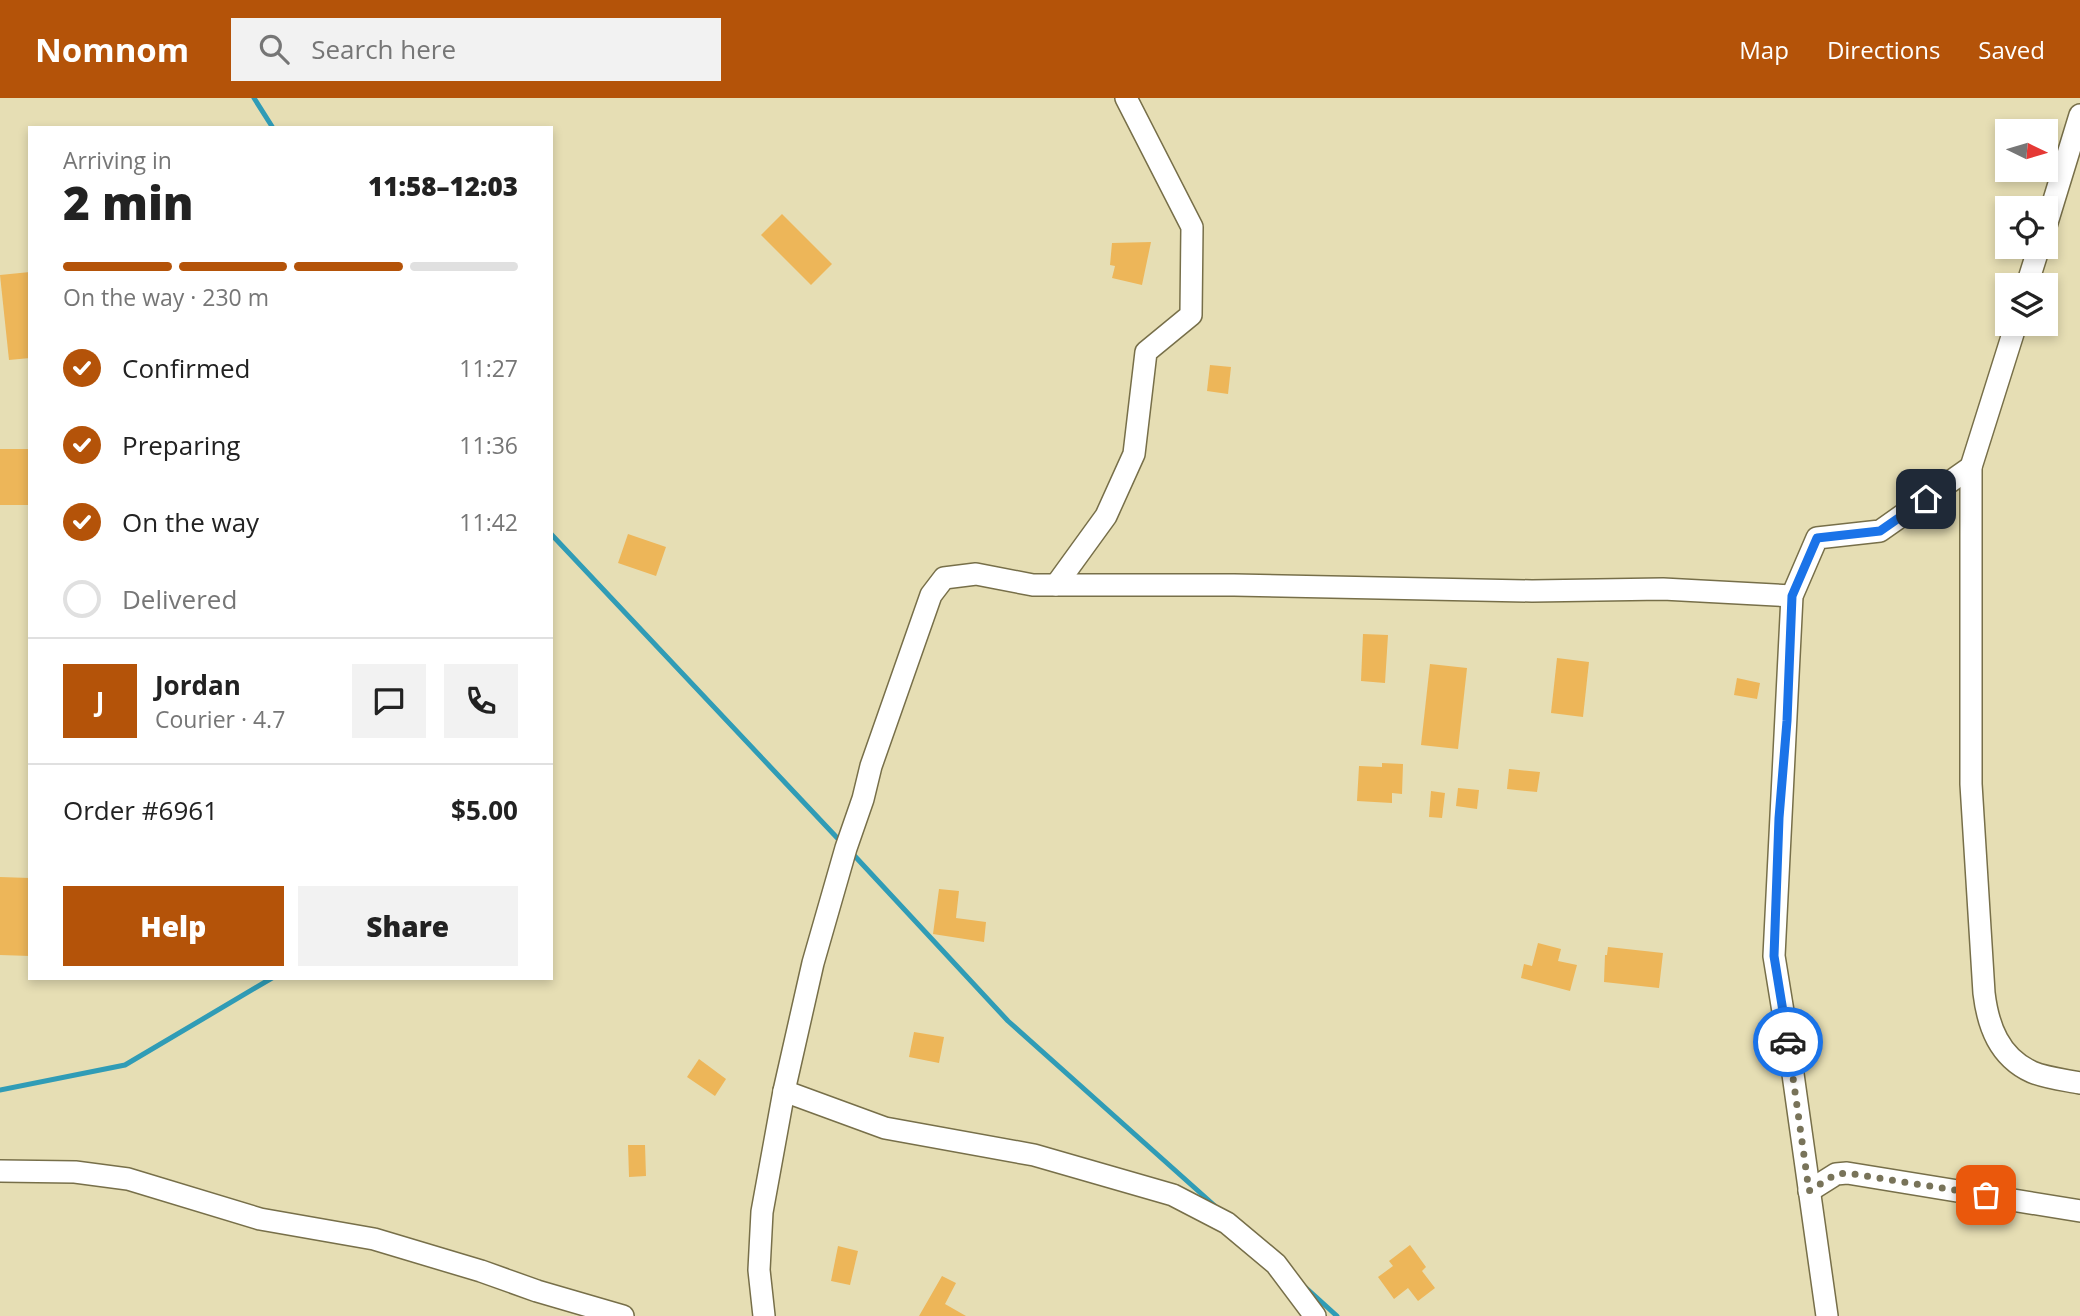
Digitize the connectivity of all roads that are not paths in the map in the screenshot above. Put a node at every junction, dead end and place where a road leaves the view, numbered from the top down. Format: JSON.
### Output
{"nodes":[{"id":1,"x":1126,"y":98,"type":"edge"},
{"id":2,"x":2080,"y":115,"type":"edge"},
{"id":3,"x":2055,"y":196,"type":"edge"},
{"id":4,"x":2012,"y":336,"type":"edge"},
{"id":5,"x":1971,"y":467,"type":"junction"},
{"id":6,"x":1056,"y":585,"type":"junction"},
{"id":7,"x":1792,"y":596,"type":"junction"},
{"id":8,"x":2080,"y":1083,"type":"edge"},
{"id":9,"x":784,"y":1091,"type":"junction"},
{"id":10,"x":0,"y":1171,"type":"edge"},
{"id":11,"x":1809,"y":1191,"type":"junction"},
{"id":12,"x":2080,"y":1211,"type":"edge"},
{"id":13,"x":623,"y":1316,"type":"edge"},
{"id":14,"x":764,"y":1316,"type":"edge"},
{"id":15,"x":1315,"y":1316,"type":"edge"},
{"id":16,"x":1827,"y":1316,"type":"edge"}],
"edges":[{"from":1,"to":6,"type":"street"},
{"from":2,"to":3,"type":"street"},
{"from":4,"to":5,"type":"street"},
{"from":5,"to":7,"type":"street"},
{"from":5,"to":8,"type":"street"},
{"from":6,"to":7,"type":"street"},
{"from":6,"to":9,"type":"street"},
{"from":7,"to":11,"type":"street"},
{"from":9,"to":14,"type":"street"},
{"from":9,"to":15,"type":"street"},
{"from":10,"to":13,"type":"street"},
{"from":11,"to":12,"type":"street"},
{"from":11,"to":16,"type":"street"}]}
